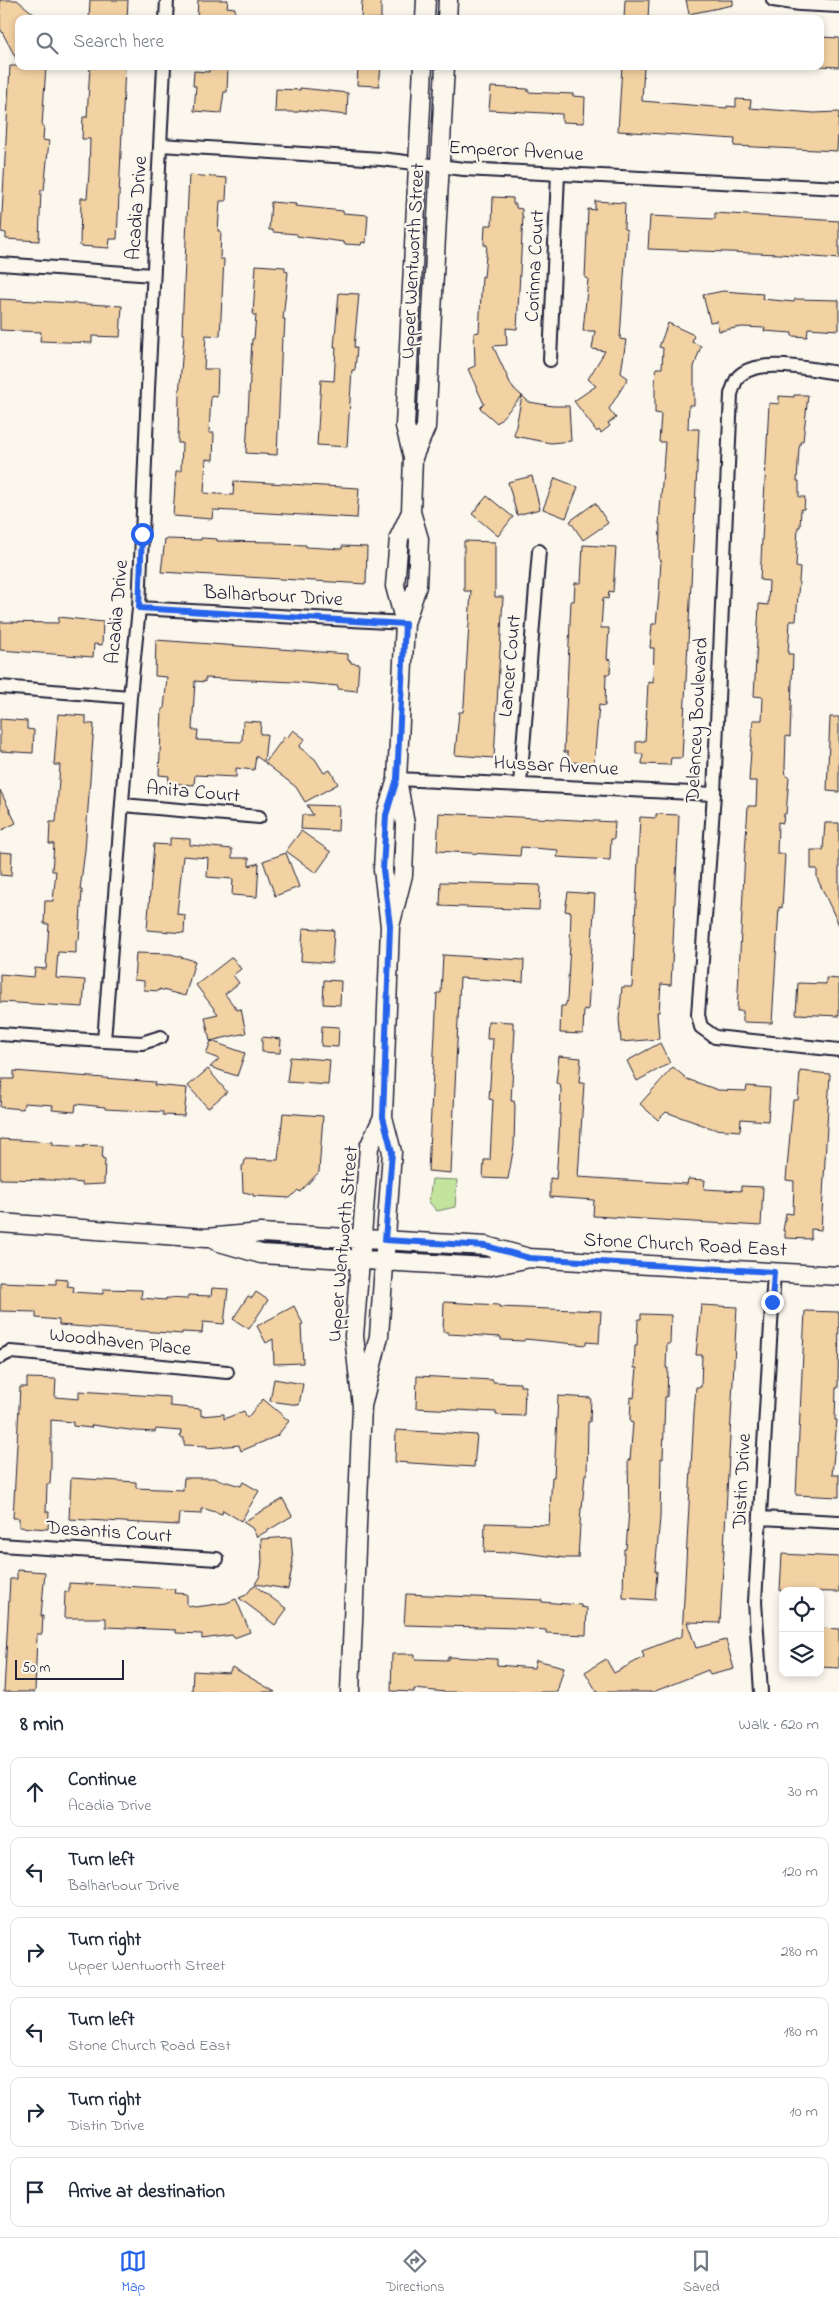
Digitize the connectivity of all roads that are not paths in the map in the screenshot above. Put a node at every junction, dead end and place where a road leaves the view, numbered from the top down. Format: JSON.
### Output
{"nodes":[{"id":1,"x":167,"y":0,"type":"edge"},
{"id":2,"x":426,"y":0,"type":"edge"},
{"id":3,"x":448,"y":0,"type":"edge"},
{"id":4,"x":772,"y":0,"type":"edge"},
{"id":5,"x":839,"y":6,"type":"edge"},
{"id":6,"x":166,"y":15,"type":"edge"},
{"id":7,"x":425,"y":15,"type":"edge"},
{"id":8,"x":447,"y":15,"type":"edge"},
{"id":9,"x":164,"y":70,"type":"edge"},
{"id":10,"x":423,"y":70,"type":"edge"},
{"id":11,"x":445,"y":70,"type":"edge"},
{"id":12,"x":161,"y":145,"type":"junction"},
{"id":13,"x":417,"y":164,"type":"junction"},
{"id":14,"x":440,"y":167,"type":"junction"},
{"id":15,"x":558,"y":174,"type":"junction"},
{"id":16,"x":839,"y":188,"type":"edge"},
{"id":17,"x":0,"y":264,"type":"edge"},
{"id":18,"x":153,"y":275,"type":"junction"},
{"id":19,"x":550,"y":360,"type":"dead end"},
{"id":20,"x":839,"y":373,"type":"edge"},
{"id":21,"x":414,"y":457,"type":"junction"},
{"id":22,"x":539,"y":551,"type":"dead end"},
{"id":23,"x":139,"y":608,"type":"junction"},
{"id":24,"x":405,"y":624,"type":"junction"},
{"id":25,"x":0,"y":687,"type":"edge"},
{"id":26,"x":130,"y":697,"type":"junction"},
{"id":27,"x":397,"y":779,"type":"junction"},
{"id":28,"x":520,"y":784,"type":"junction"},
{"id":29,"x":714,"y":794,"type":"junction"},
{"id":30,"x":123,"y":805,"type":"junction"},
{"id":31,"x":259,"y":817,"type":"dead end"},
{"id":32,"x":0,"y":1034,"type":"edge"},
{"id":33,"x":161,"y":1037,"type":"dead end"},
{"id":34,"x":104,"y":1041,"type":"junction"},
{"id":35,"x":839,"y":1050,"type":"edge"},
{"id":36,"x":383,"y":1117,"type":"junction"},
{"id":37,"x":0,"y":1223,"type":"edge"},
{"id":38,"x":206,"y":1238,"type":"junction"},
{"id":39,"x":362,"y":1239,"type":"junction"},
{"id":40,"x":385,"y":1240,"type":"junction"},
{"id":41,"x":529,"y":1258,"type":"junction"},
{"id":42,"x":360,"y":1260,"type":"junction"},
{"id":43,"x":384,"y":1261,"type":"junction"},
{"id":44,"x":774,"y":1272,"type":"junction"},
{"id":45,"x":839,"y":1276,"type":"edge"},
{"id":46,"x":5,"y":1355,"type":"edge"},
{"id":47,"x":227,"y":1372,"type":"dead end"},
{"id":48,"x":362,"y":1406,"type":"junction"},
{"id":49,"x":760,"y":1518,"type":"junction"},
{"id":50,"x":839,"y":1522,"type":"edge"},
{"id":51,"x":0,"y":1544,"type":"edge"},
{"id":52,"x":216,"y":1559,"type":"dead end"},
{"id":53,"x":350,"y":1692,"type":"edge"},
{"id":54,"x":761,"y":1692,"type":"edge"}],
"edges":[{"from":1,"to":6,"type":"street"},
{"from":2,"to":7,"type":"main road"},
{"from":3,"to":8,"type":"main road"},
{"from":4,"to":5,"type":"street"},
{"from":9,"to":12,"type":"street","name":"Acadia Drive"},
{"from":10,"to":13,"type":"main road","name":"Upper Wentworth Street"},
{"from":11,"to":14,"type":"main road","name":"Upper Wentworth Street"},
{"from":12,"to":13,"type":"street","name":"Emperor Avenue"},
{"from":12,"to":18,"type":"street","name":"Acadia Drive"},
{"from":13,"to":14,"type":"street","name":"Emperor Avenue"},
{"from":13,"to":21,"type":"main road","name":"Upper Wentworth Street"},
{"from":14,"to":15,"type":"street","name":"Emperor Avenue"},
{"from":14,"to":21,"type":"main road","name":"Upper Wentworth Street"},
{"from":15,"to":16,"type":"street","name":"Emperor Avenue"},
{"from":15,"to":19,"type":"street","name":"Corinna Court"},
{"from":17,"to":18,"type":"street"},
{"from":18,"to":23,"type":"street","name":"Acadia Drive"},
{"from":20,"to":29,"type":"street","name":"Delancey Boulevard"},
{"from":21,"to":24,"type":"main road","name":"Upper Wentworth Street"},
{"from":22,"to":28,"type":"street","name":"Lancer Court"},
{"from":23,"to":24,"type":"street","name":"Balharbour Drive"},
{"from":23,"to":26,"type":"street","name":"Acadia Drive"},
{"from":24,"to":27,"type":"main road","name":"Upper Wentworth Street"},
{"from":25,"to":26,"type":"street"},
{"from":26,"to":30,"type":"street","name":"Acadia Drive"},
{"from":27,"to":28,"type":"street","name":"Hussar Avenue"},
{"from":27,"to":36,"type":"main road","name":"Upper Wentworth Street"},
{"from":28,"to":29,"type":"street","name":"Hussar Avenue"},
{"from":29,"to":35,"type":"street","name":"Delancey Boulevard"},
{"from":30,"to":31,"type":"street","name":"Anita Court"},
{"from":30,"to":34,"type":"street","name":"Acadia Drive"},
{"from":32,"to":34,"type":"street"},
{"from":33,"to":34,"type":"street"},
{"from":36,"to":39,"type":"main road","name":"Upper Wentworth Street"},
{"from":36,"to":40,"type":"main road","name":"Upper Wentworth Street"},
{"from":37,"to":38,"type":"main road","name":"Stone Church Road East"},
{"from":38,"to":39,"type":"main road","name":"Stone Church Road East"},
{"from":38,"to":42,"type":"main road","name":"Stone Church Road East"},
{"from":39,"to":40,"type":"main road","name":"Stone Church Road East"},
{"from":39,"to":42,"type":"main road","name":"Upper Wentworth Street"},
{"from":40,"to":41,"type":"main road","name":"Stone Church Road East"},
{"from":40,"to":43,"type":"main road","name":"Upper Wentworth Street"},
{"from":41,"to":43,"type":"main road","name":"Stone Church Road East"},
{"from":41,"to":44,"type":"main road","name":"Stone Church Road East"},
{"from":42,"to":43,"type":"main road","name":"Stone Church Road East"},
{"from":42,"to":48,"type":"main road","name":"Upper Wentworth Street"},
{"from":43,"to":48,"type":"main road","name":"Upper Wentworth Street"},
{"from":44,"to":45,"type":"main road","name":"Stone Church Road East"},
{"from":44,"to":49,"type":"street","name":"Distin Drive"},
{"from":46,"to":47,"type":"street","name":"Woodhaven Place"},
{"from":48,"to":53,"type":"main road","name":"Upper Wentworth Street"},
{"from":49,"to":50,"type":"street"},
{"from":49,"to":54,"type":"street","name":"Distin Drive"},
{"from":51,"to":52,"type":"street","name":"Desantis Court"}]}
